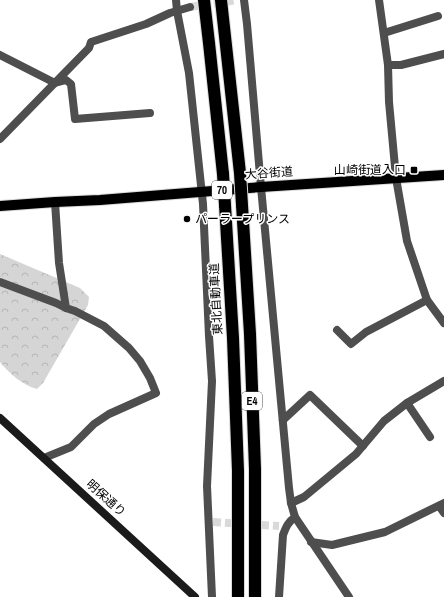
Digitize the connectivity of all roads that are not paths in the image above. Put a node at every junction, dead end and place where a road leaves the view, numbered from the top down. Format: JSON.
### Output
{"nodes":[{"id":1,"x":176,"y":0,"type":"edge"},
{"id":2,"x":204,"y":0,"type":"edge"},
{"id":3,"x":221,"y":0,"type":"edge"},
{"id":4,"x":244,"y":0,"type":"edge"},
{"id":5,"x":379,"y":0,"type":"edge"},
{"id":6,"x":190,"y":7,"type":"tunnel mouth"},
{"id":7,"x":177,"y":11,"type":"junction"},
{"id":8,"x":438,"y":16,"type":"dead end"},
{"id":9,"x":384,"y":33,"type":"junction"},
{"id":10,"x":444,"y":54,"type":"edge"},
{"id":11,"x":0,"y":55,"type":"edge"},
{"id":12,"x":388,"y":65,"type":"junction"},
{"id":13,"x":55,"y":83,"type":"junction"},
{"id":14,"x":150,"y":113,"type":"dead end"},
{"id":15,"x":0,"y":139,"type":"edge"},
{"id":16,"x":444,"y":175,"type":"edge"},
{"id":17,"x":396,"y":178,"type":"junction"},
{"id":18,"x":261,"y":187,"type":"junction"},
{"id":19,"x":202,"y":192,"type":"junction"},
{"id":20,"x":55,"y":202,"type":"junction"},
{"id":21,"x":0,"y":206,"type":"edge"},
{"id":22,"x":0,"y":282,"type":"edge"},
{"id":23,"x":427,"y":300,"type":"junction"},
{"id":24,"x":66,"y":308,"type":"junction"},
{"id":25,"x":444,"y":323,"type":"edge"},
{"id":26,"x":337,"y":330,"type":"dead end"},
{"id":27,"x":444,"y":381,"type":"edge"},
{"id":28,"x":407,"y":404,"type":"junction"},
{"id":29,"x":0,"y":418,"type":"edge"},
{"id":30,"x":283,"y":420,"type":"junction"},
{"id":31,"x":430,"y":437,"type":"dead end"},
{"id":32,"x":363,"y":446,"type":"junction"},
{"id":33,"x":44,"y":458,"type":"junction"},
{"id":34,"x":291,"y":503,"type":"junction"},
{"id":35,"x":442,"y":504,"type":"edge"},
{"id":36,"x":444,"y":513,"type":"edge"},
{"id":37,"x":294,"y":517,"type":"junction"},
{"id":38,"x":311,"y":542,"type":"junction"},
{"id":39,"x":195,"y":597,"type":"edge"},
{"id":40,"x":212,"y":597,"type":"edge"},
{"id":41,"x":238,"y":597,"type":"edge"},
{"id":42,"x":255,"y":597,"type":"edge"},
{"id":43,"x":279,"y":597,"type":"edge"},
{"id":44,"x":349,"y":597,"type":"edge"}],
"edges":[{"from":1,"to":7,"type":"street"},
{"from":2,"to":41,"type":"highway","name":"東北自動車道","number":"E4","bridge":true},
{"from":3,"to":42,"type":"highway","number":"E4","bridge":true},
{"from":4,"to":18,"type":"street"},
{"from":5,"to":9,"type":"street"},
{"from":6,"to":7,"type":"street"},
{"from":7,"to":13,"type":"street"},
{"from":7,"to":19,"type":"street"},
{"from":8,"to":9,"type":"street"},
{"from":9,"to":12,"type":"street"},
{"from":10,"to":12,"type":"street"},
{"from":11,"to":13,"type":"street"},
{"from":12,"to":17,"type":"street"},
{"from":13,"to":14,"type":"street"},
{"from":13,"to":15,"type":"street"},
{"from":16,"to":17,"type":"main road","name":"大谷街道","number":"70"},
{"from":17,"to":18,"type":"main road","name":"大谷街道","number":"70"},
{"from":17,"to":23,"type":"street"},
{"from":18,"to":19,"type":"main road","name":"大谷街道","number":"70"},
{"from":18,"to":30,"type":"street"},
{"from":19,"to":20,"type":"main road","name":"大谷街道","number":"70"},
{"from":19,"to":40,"type":"street"},
{"from":20,"to":21,"type":"main road","name":"大谷街道","number":"70"},
{"from":20,"to":24,"type":"street"},
{"from":22,"to":24,"type":"street"},
{"from":23,"to":25,"type":"street"},
{"from":23,"to":26,"type":"street"},
{"from":24,"to":33,"type":"street"},
{"from":27,"to":28,"type":"street"},
{"from":28,"to":31,"type":"street"},
{"from":28,"to":32,"type":"street"},
{"from":29,"to":33,"type":"street","name":"明保通り"},
{"from":30,"to":32,"type":"street"},
{"from":30,"to":34,"type":"street"},
{"from":32,"to":34,"type":"street"},
{"from":33,"to":39,"type":"street","name":"明保通り"},
{"from":34,"to":37,"type":"street"},
{"from":35,"to":36,"type":"street"},
{"from":35,"to":38,"type":"street"},
{"from":37,"to":38,"type":"street"},
{"from":37,"to":43,"type":"street"},
{"from":38,"to":44,"type":"street"}]}
